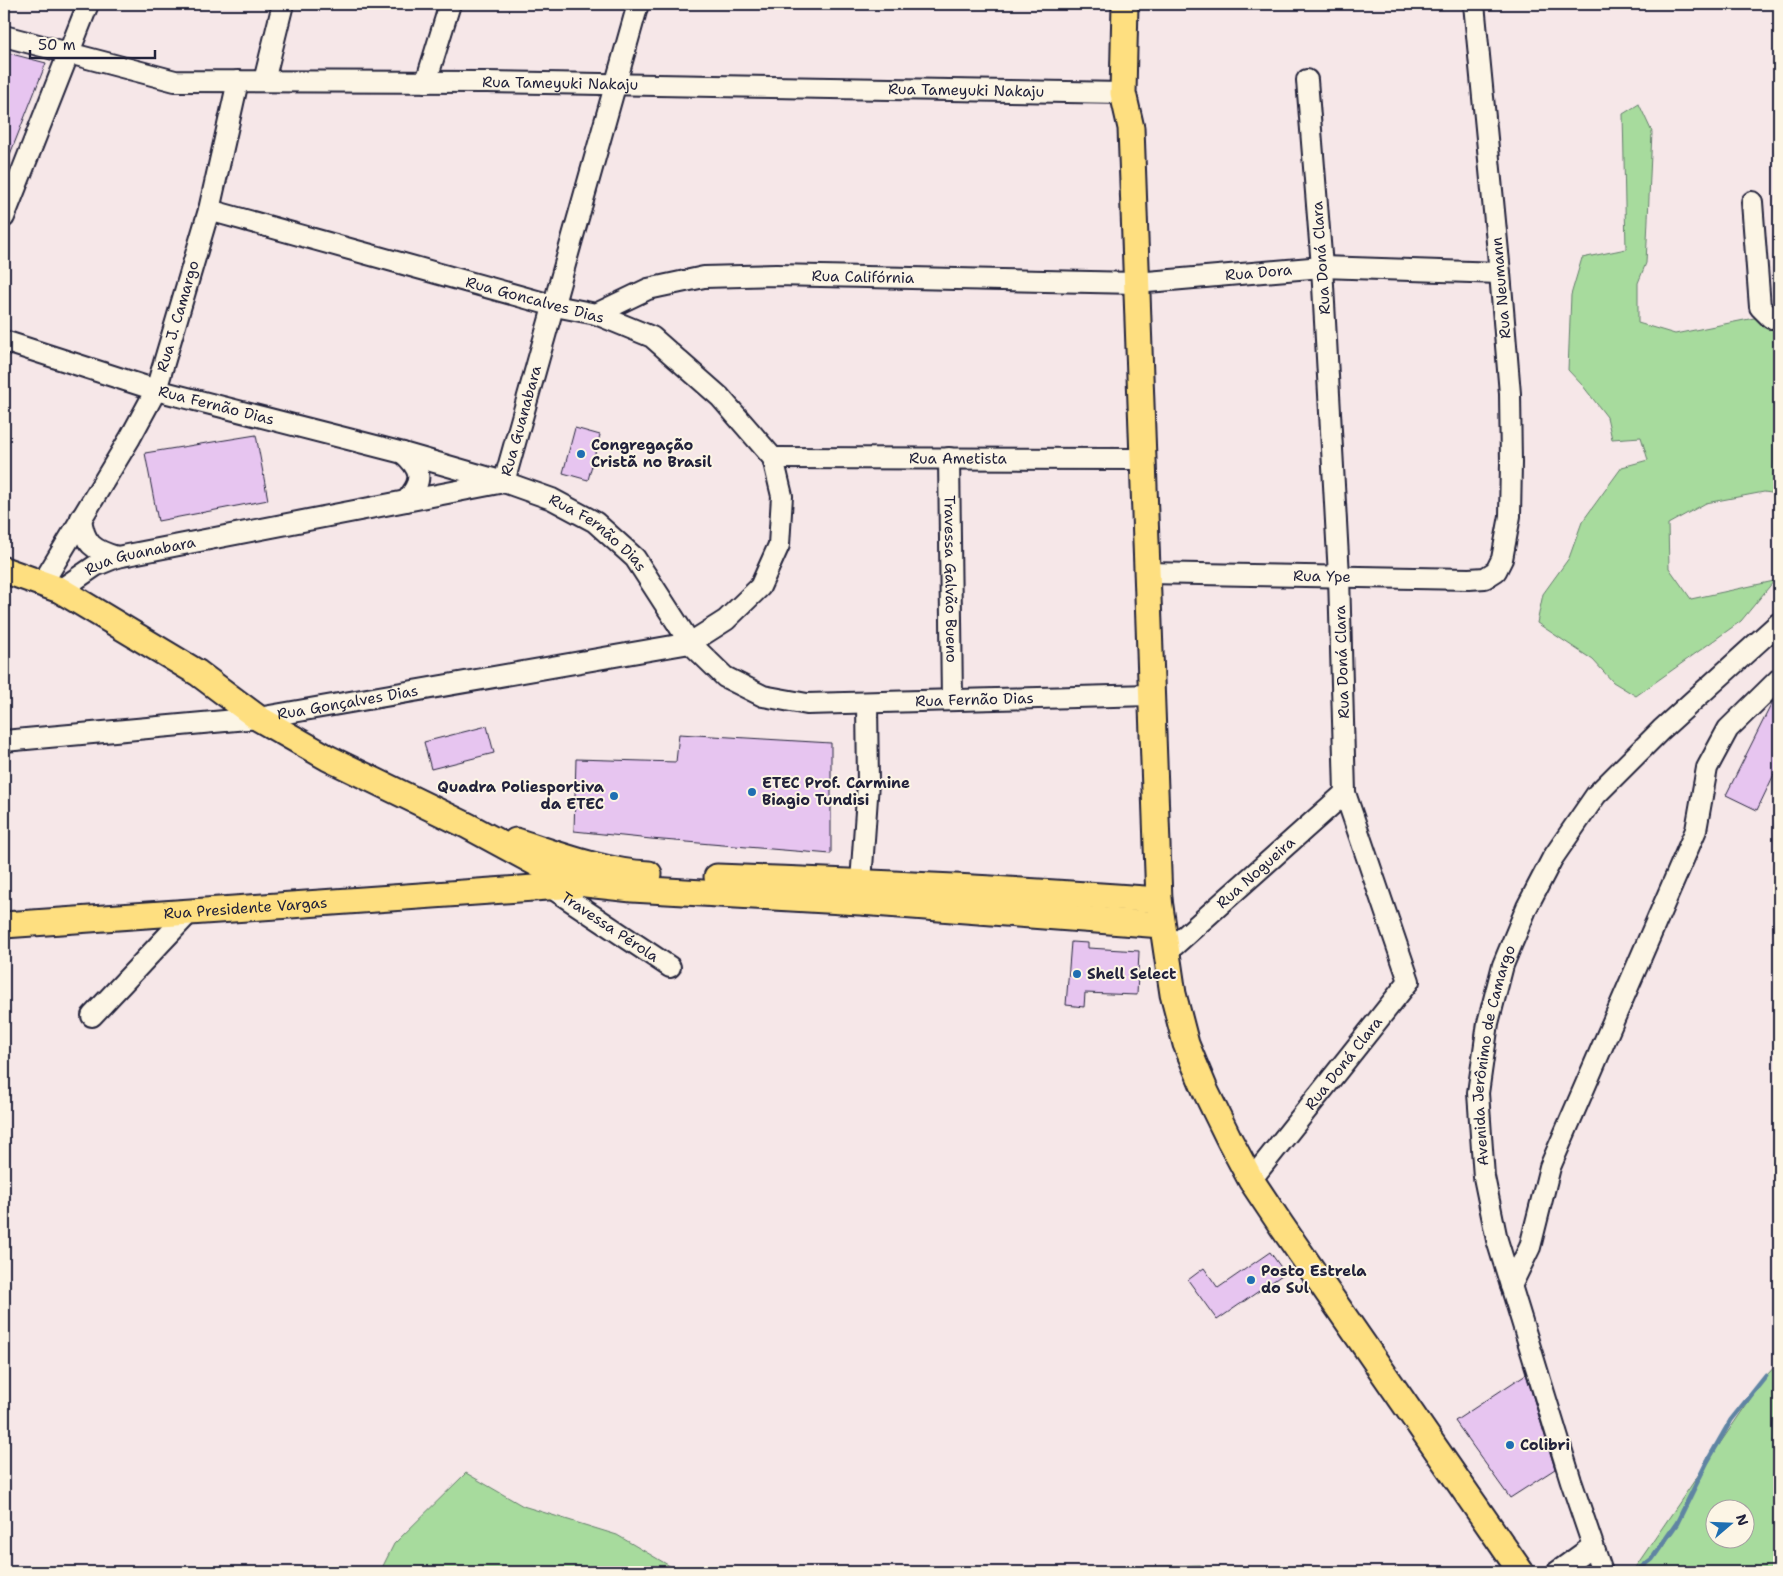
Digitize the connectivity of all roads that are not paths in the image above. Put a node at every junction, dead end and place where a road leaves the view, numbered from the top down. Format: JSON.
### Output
{"nodes":[{"id":1,"x":88,"y":4,"type":"edge"},
{"id":2,"x":283,"y":4,"type":"edge"},
{"id":3,"x":450,"y":4,"type":"edge"},
{"id":4,"x":638,"y":4,"type":"edge"},
{"id":5,"x":1125,"y":4,"type":"edge"},
{"id":6,"x":1474,"y":4,"type":"edge"},
{"id":7,"x":4,"y":36,"type":"edge"},
{"id":8,"x":69,"y":53,"type":"junction"},
{"id":9,"x":1307,"y":80,"type":"dead end"},
{"id":10,"x":238,"y":81,"type":"junction"},
{"id":11,"x":264,"y":81,"type":"junction"},
{"id":12,"x":426,"y":82,"type":"junction"},
{"id":13,"x":616,"y":85,"type":"junction"},
{"id":14,"x":1123,"y":93,"type":"junction"},
{"id":15,"x":1752,"y":202,"type":"dead end"},
{"id":16,"x":209,"y":210,"type":"junction"},
{"id":17,"x":4,"y":217,"type":"edge"},
{"id":18,"x":1322,"y":267,"type":"junction"},
{"id":19,"x":1500,"y":273,"type":"junction"},
{"id":20,"x":1136,"y":283,"type":"junction"},
{"id":21,"x":554,"y":306,"type":"junction"},
{"id":22,"x":596,"y":314,"type":"junction"},
{"id":23,"x":1779,"y":317,"type":"edge"},
{"id":24,"x":4,"y":342,"type":"edge"},
{"id":25,"x":156,"y":390,"type":"junction"},
{"id":26,"x":403,"y":453,"type":"junction"},
{"id":27,"x":773,"y":458,"type":"junction"},
{"id":28,"x":949,"y":458,"type":"junction"},
{"id":29,"x":1143,"y":460,"type":"junction"},
{"id":30,"x":504,"y":482,"type":"junction"},
{"id":31,"x":406,"y":501,"type":"junction"},
{"id":32,"x":82,"y":518,"type":"junction"},
{"id":33,"x":117,"y":557,"type":"junction"},
{"id":34,"x":4,"y":570,"type":"edge"},
{"id":35,"x":1496,"y":571,"type":"joint"},
{"id":36,"x":1147,"y":573,"type":"junction"},
{"id":37,"x":1339,"y":576,"type":"junction"},
{"id":38,"x":51,"y":587,"type":"junction"},
{"id":39,"x":1779,"y":623,"type":"edge"},
{"id":40,"x":690,"y":643,"type":"junction"},
{"id":41,"x":1779,"y":679,"type":"edge"},
{"id":42,"x":1151,"y":695,"type":"junction"},
{"id":43,"x":952,"y":700,"type":"junction"},
{"id":44,"x":867,"y":703,"type":"junction"},
{"id":45,"x":258,"y":718,"type":"junction"},
{"id":46,"x":4,"y":741,"type":"edge"},
{"id":47,"x":1345,"y":793,"type":"junction"},
{"id":48,"x":468,"y":826,"type":"junction"},
{"id":49,"x":497,"y":842,"type":"junction"},
{"id":50,"x":584,"y":873,"type":"junction"},
{"id":51,"x":546,"y":877,"type":"junction"},
{"id":52,"x":494,"y":889,"type":"junction"},
{"id":53,"x":861,"y":892,"type":"junction"},
{"id":54,"x":1158,"y":900,"type":"junction"},
{"id":55,"x":190,"y":912,"type":"junction"},
{"id":56,"x":1162,"y":925,"type":"junction"},
{"id":57,"x":4,"y":926,"type":"edge"},
{"id":58,"x":1167,"y":952,"type":"junction"},
{"id":59,"x":670,"y":967,"type":"dead end"},
{"id":60,"x":92,"y":1016,"type":"dead end"},
{"id":61,"x":1251,"y":1180,"type":"junction"},
{"id":62,"x":1511,"y":1286,"type":"junction"},
{"id":63,"x":1593,"y":1546,"type":"junction"},
{"id":64,"x":1521,"y":1572,"type":"edge"},
{"id":65,"x":1557,"y":1572,"type":"edge"},
{"id":66,"x":1602,"y":1572,"type":"edge"}],
"edges":[{"from":1,"to":8,"type":"street"},
{"from":2,"to":11,"type":"street"},
{"from":3,"to":12,"type":"street"},
{"from":4,"to":13,"type":"street","name":"Rua Guanabara"},
{"from":5,"to":14,"type":"main road"},
{"from":6,"to":19,"type":"street","name":"Rua Neumann"},
{"from":7,"to":8,"type":"street","name":"Rua Tameyuki Nakaju"},
{"from":8,"to":10,"type":"street","name":"Rua Tameyuki Nakaju"},
{"from":8,"to":17,"type":"street"},
{"from":9,"to":18,"type":"street","name":"Rua Doná Clara"},
{"from":10,"to":11,"type":"street","name":"Rua Tameyuki Nakaju"},
{"from":10,"to":16,"type":"street","name":"Rua J. Camargo"},
{"from":11,"to":12,"type":"street","name":"Rua Tameyuki Nakaju"},
{"from":12,"to":13,"type":"street","name":"Rua Tameyuki Nakaju"},
{"from":13,"to":14,"type":"street","name":"Rua Tameyuki Nakaju"},
{"from":13,"to":21,"type":"street","name":"Rua Guanabara"},
{"from":14,"to":20,"type":"main road"},
{"from":15,"to":23,"type":"street"},
{"from":16,"to":21,"type":"street","name":"Rua Goncalves Dias"},
{"from":16,"to":25,"type":"street","name":"Rua J. Camargo"},
{"from":18,"to":19,"type":"street","name":"Rua Dora"},
{"from":18,"to":20,"type":"street","name":"Rua Dora"},
{"from":18,"to":37,"type":"street","name":"Rua Doná Clara"},
{"from":19,"to":35,"type":"street","name":"Rua Neumann"},
{"from":20,"to":22,"type":"street","name":"Rua Califórnia"},
{"from":20,"to":29,"type":"main road"},
{"from":21,"to":22,"type":"street","name":"Rua Goncalves Dias"},
{"from":21,"to":30,"type":"street","name":"Rua Guanabara"},
{"from":22,"to":27,"type":"street","name":"Rua Goncalves Dias"},
{"from":24,"to":25,"type":"street","name":"Rua Fernão Dias"},
{"from":25,"to":26,"type":"street","name":"Rua Fernão Dias"},
{"from":25,"to":32,"type":"street","name":"Rua J. Camargo"},
{"from":26,"to":30,"type":"street","name":"Rua Fernão Dias"},
{"from":26,"to":31,"type":"street"},
{"from":27,"to":28,"type":"street","name":"Rua Ametista"},
{"from":27,"to":40,"type":"street","name":"Rua Goncalves Dias"},
{"from":28,"to":29,"type":"street","name":"Rua Ametista"},
{"from":28,"to":43,"type":"street","name":"Travessa Galvão Bueno"},
{"from":29,"to":36,"type":"main road"},
{"from":30,"to":31,"type":"street","name":"Rua Guanabara"},
{"from":30,"to":40,"type":"street","name":"Rua Fernão Dias"},
{"from":31,"to":33,"type":"street","name":"Rua Guanabara"},
{"from":32,"to":33,"type":"street"},
{"from":32,"to":38,"type":"street","name":"Rua J. Camargo"},
{"from":33,"to":38,"type":"street","name":"Rua Guanabara"},
{"from":34,"to":38,"type":"main road"},
{"from":35,"to":37,"type":"street","name":"Rua Ype"},
{"from":36,"to":37,"type":"street","name":"Rua Ype"},
{"from":36,"to":42,"type":"main road"},
{"from":37,"to":47,"type":"street","name":"Rua Doná Clara"},
{"from":38,"to":45,"type":"main road"},
{"from":39,"to":62,"type":"street","name":"Avenida Jerônimo de Camargo"},
{"from":40,"to":44,"type":"street","name":"Rua Fernão Dias"},
{"from":40,"to":45,"type":"street","name":"Rua Gonçalves Dias"},
{"from":41,"to":62,"type":"street"},
{"from":42,"to":43,"type":"street","name":"Rua Fernão Dias"},
{"from":42,"to":54,"type":"main road"},
{"from":43,"to":44,"type":"street","name":"Rua Fernão Dias"},
{"from":44,"to":53,"type":"street"},
{"from":45,"to":46,"type":"street","name":"Rua Gonçalves Dias"},
{"from":45,"to":48,"type":"main road"},
{"from":47,"to":58,"type":"street","name":"Rua Nogueira"},
{"from":47,"to":61,"type":"street","name":"Rua Doná Clara"},
{"from":48,"to":49,"type":"main road"},
{"from":48,"to":50,"type":"main road"},
{"from":49,"to":51,"type":"main road"},
{"from":49,"to":52,"type":"main road"},
{"from":50,"to":51,"type":"main road"},
{"from":50,"to":53,"type":"main road"},
{"from":51,"to":52,"type":"main road","name":"Rua Presidente Vargas"},
{"from":51,"to":59,"type":"street","name":"Travessa Pérola"},
{"from":52,"to":55,"type":"main road","name":"Rua Presidente Vargas"},
{"from":53,"to":54,"type":"main road"},
{"from":53,"to":56,"type":"main road"},
{"from":54,"to":56,"type":"main road"},
{"from":55,"to":57,"type":"main road","name":"Rua Presidente Vargas"},
{"from":55,"to":60,"type":"street"},
{"from":56,"to":58,"type":"main road"},
{"from":58,"to":61,"type":"main road"},
{"from":61,"to":64,"type":"main road"},
{"from":62,"to":63,"type":"street","name":"Avenida Jerônimo de Camargo"},
{"from":63,"to":65,"type":"street"},
{"from":63,"to":66,"type":"street","name":"Avenida Jerônimo de Camargo"}]}
